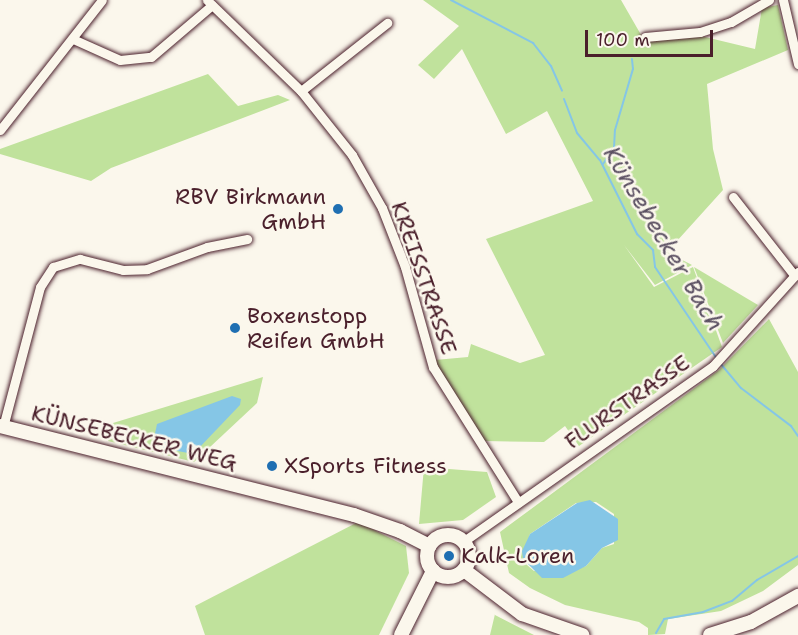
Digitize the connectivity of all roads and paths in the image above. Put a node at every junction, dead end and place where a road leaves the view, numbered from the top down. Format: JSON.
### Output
{"nodes":[{"id":1,"x":102,"y":0,"type":"edge"},
{"id":2,"x":769,"y":0,"type":"edge"},
{"id":3,"x":783,"y":0,"type":"edge"},
{"id":4,"x":210,"y":3,"type":"edge"},
{"id":5,"x":387,"y":23,"type":"dead end"},
{"id":6,"x":645,"y":37,"type":"dead end"},
{"id":7,"x":73,"y":39,"type":"junction"},
{"id":8,"x":798,"y":64,"type":"edge"},
{"id":9,"x":301,"y":92,"type":"junction"},
{"id":10,"x":0,"y":130,"type":"edge"},
{"id":11,"x":733,"y":197,"type":"dead end"},
{"id":12,"x":248,"y":239,"type":"dead end"},
{"id":13,"x":796,"y":274,"type":"edge"},
{"id":14,"x":2,"y":427,"type":"edge"},
{"id":15,"x":518,"y":502,"type":"junction"},
{"id":16,"x":464,"y":541,"type":"junction"},
{"id":17,"x":429,"y":546,"type":"junction"},
{"id":18,"x":465,"y":570,"type":"junction"},
{"id":19,"x":433,"y":571,"type":"junction"},
{"id":20,"x":798,"y":596,"type":"edge"},
{"id":21,"x":401,"y":635,"type":"edge"},
{"id":22,"x":582,"y":635,"type":"edge"},
{"id":23,"x":710,"y":635,"type":"edge"}],
"edges":[{"from":1,"to":7,"type":"street"},
{"from":2,"to":6,"type":"street"},
{"from":3,"to":8,"type":"street"},
{"from":4,"to":7,"type":"street"},
{"from":4,"to":9,"type":"street","name":"KREISSTRASSE"},
{"from":5,"to":9,"type":"street"},
{"from":7,"to":10,"type":"street"},
{"from":9,"to":15,"type":"street","name":"KREISSTRASSE"},
{"from":11,"to":13,"type":"street"},
{"from":12,"to":14,"type":"street"},
{"from":13,"to":15,"type":"street","name":"FLURSTRASSE"},
{"from":14,"to":17,"type":"street","name":"KÜNSEBECKER WEG"},
{"from":15,"to":16,"type":"street","name":"FLURSTRASSE"},
{"from":16,"to":17,"type":"street"},
{"from":16,"to":18,"type":"street"},
{"from":17,"to":19,"type":"street"},
{"from":18,"to":19,"type":"street"},
{"from":18,"to":22,"type":"street"},
{"from":19,"to":21,"type":"street"},
{"from":20,"to":23,"type":"street"}]}
